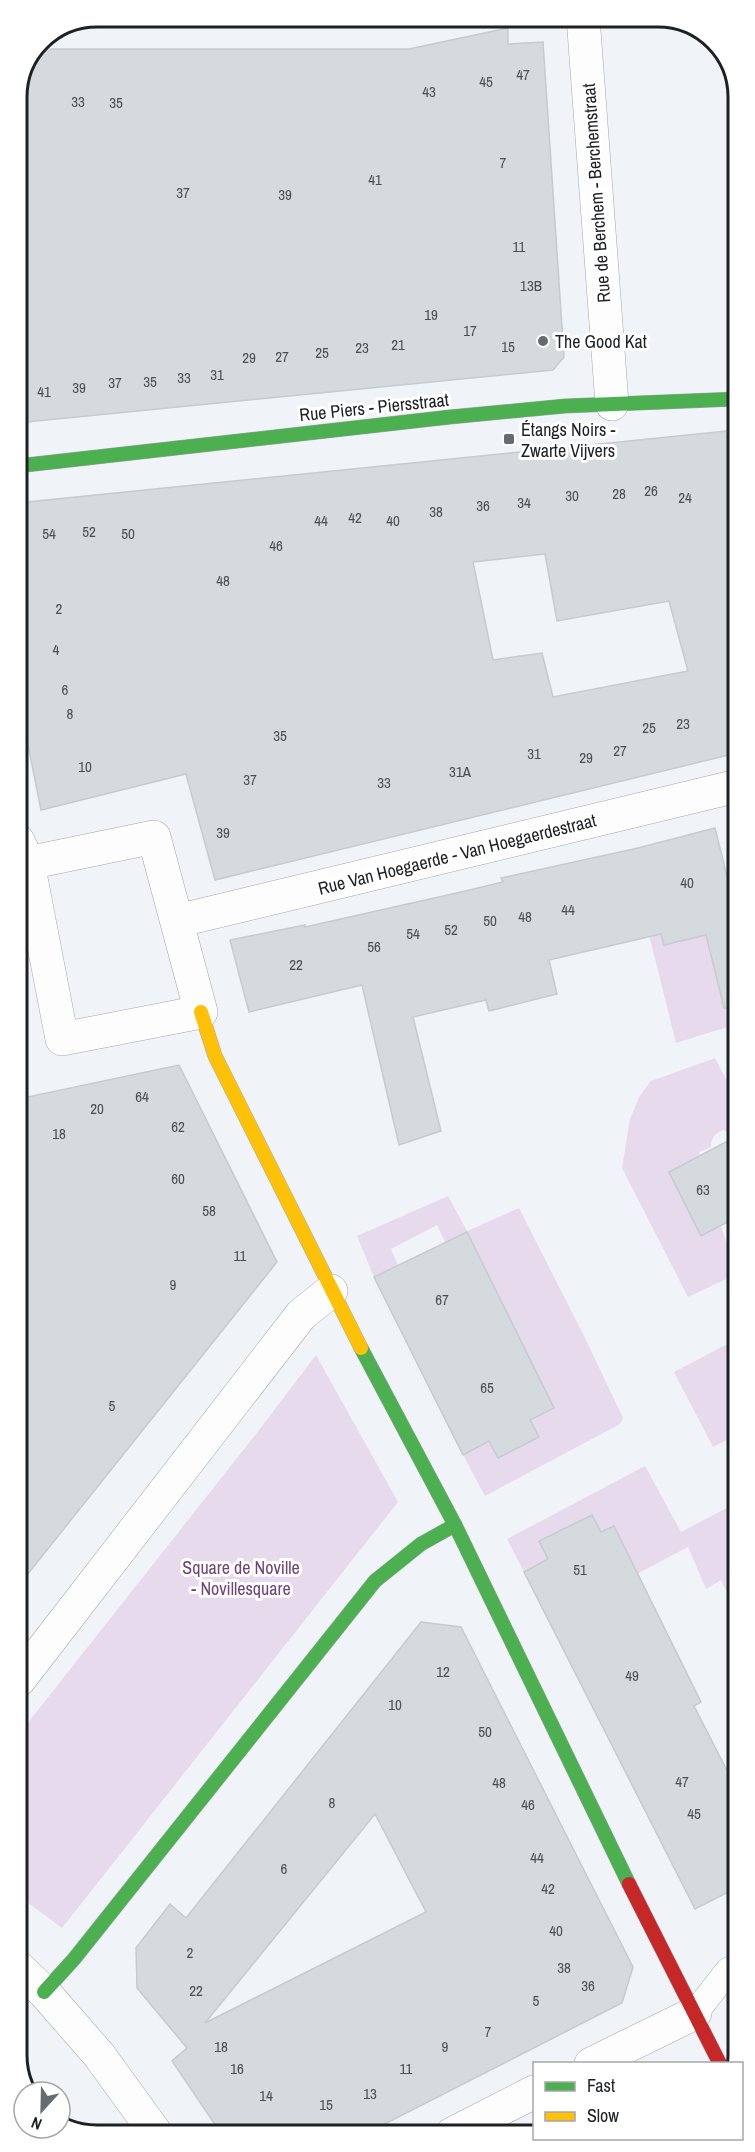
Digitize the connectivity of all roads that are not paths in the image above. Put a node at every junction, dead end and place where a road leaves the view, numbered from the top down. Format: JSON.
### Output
{"nodes":[{"id":1,"x":585,"y":27,"type":"edge"},
{"id":2,"x":728,"y":399,"type":"edge"},
{"id":3,"x":612,"y":405,"type":"junction"},
{"id":4,"x":27,"y":465,"type":"edge"},
{"id":5,"x":728,"y":788,"type":"edge"},
{"id":6,"x":27,"y":852,"type":"edge"},
{"id":7,"x":27,"y":871,"type":"edge"},
{"id":8,"x":177,"y":921,"type":"junction"},
{"id":9,"x":201,"y":1012,"type":"junction"},
{"id":10,"x":331,"y":1291,"type":"junction"},
{"id":11,"x":455,"y":1525,"type":"junction"},
{"id":12,"x":27,"y":1670,"type":"edge"},
{"id":13,"x":728,"y":1971,"type":"edge"},
{"id":14,"x":27,"y":1975,"type":"edge"},
{"id":15,"x":45,"y":1992,"type":"junction"},
{"id":16,"x":695,"y":2013,"type":"junction"},
{"id":17,"x":595,"y":2062,"type":"edge"},
{"id":18,"x":719,"y":2062,"type":"edge"},
{"id":19,"x":533,"y":2093,"type":"edge"},
{"id":20,"x":150,"y":2125,"type":"edge"},
{"id":21,"x":470,"y":2125,"type":"edge"}],
"edges":[{"from":1,"to":3,"type":"street","name":"Rue de Berchem - Berchemstraat"},
{"from":2,"to":3,"type":"street","name":"Rue Piers - Piersstraat"},
{"from":3,"to":4,"type":"street","name":"Rue Piers - Piersstraat"},
{"from":5,"to":8,"type":"street","name":"Rue Van Hoegaerde - Van Hoegaerdestraat"},
{"from":6,"to":8,"type":"street"},
{"from":7,"to":9,"type":"street"},
{"from":8,"to":9,"type":"street"},
{"from":9,"to":10,"type":"street"},
{"from":10,"to":11,"type":"street"},
{"from":10,"to":12,"type":"street"},
{"from":11,"to":15,"type":"street"},
{"from":11,"to":16,"type":"street"},
{"from":13,"to":16,"type":"lane"},
{"from":14,"to":15,"type":"street"},
{"from":15,"to":20,"type":"street"},
{"from":16,"to":17,"type":"street"},
{"from":16,"to":18,"type":"street"},
{"from":19,"to":21,"type":"street"}]}
